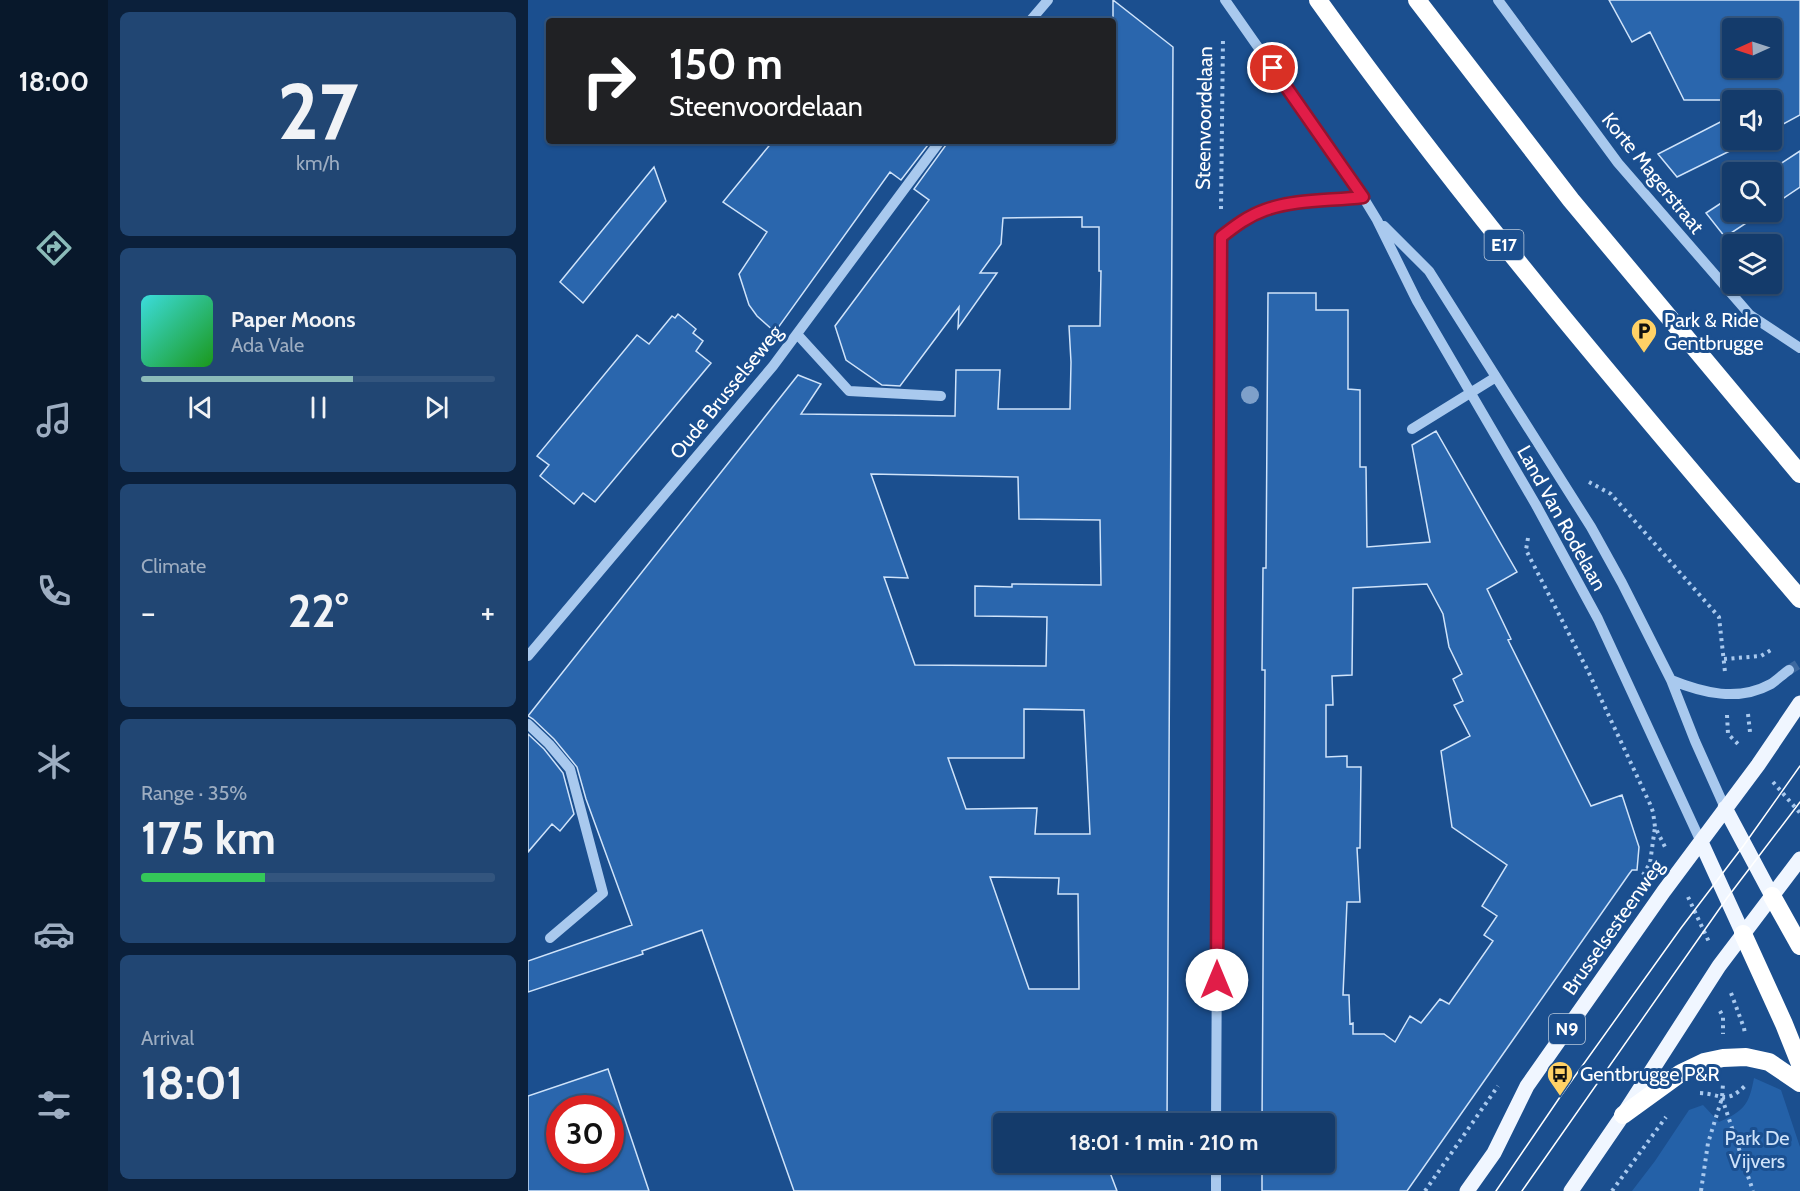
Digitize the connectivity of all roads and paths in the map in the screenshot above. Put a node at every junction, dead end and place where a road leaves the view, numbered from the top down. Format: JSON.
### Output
{"nodes":[{"id":1,"x":1047,"y":0,"type":"edge"},
{"id":2,"x":1225,"y":0,"type":"edge"},
{"id":3,"x":1318,"y":0,"type":"edge"},
{"id":4,"x":1418,"y":0,"type":"edge"},
{"id":5,"x":1498,"y":0,"type":"edge"},
{"id":6,"x":1032,"y":18,"type":"edge"},
{"id":7,"x":1223,"y":36,"type":"dead end"},
{"id":8,"x":938,"y":144,"type":"edge"},
{"id":9,"x":1363,"y":197,"type":"junction"},
{"id":10,"x":1377,"y":220,"type":"junction"},
{"id":11,"x":1221,"y":237,"type":"junction"},
{"id":12,"x":797,"y":334,"type":"junction"},
{"id":13,"x":1800,"y":348,"type":"edge"},
{"id":14,"x":1496,"y":377,"type":"junction"},
{"id":15,"x":1470,"y":393,"type":"junction"},
{"id":16,"x":941,"y":396,"type":"dead end"},
{"id":17,"x":1412,"y":429,"type":"dead end"},
{"id":18,"x":1551,"y":464,"type":"junction"},
{"id":19,"x":1800,"y":474,"type":"edge"},
{"id":20,"x":1526,"y":550,"type":"dead end"},
{"id":21,"x":1800,"y":599,"type":"edge"},
{"id":22,"x":1771,"y":650,"type":"dead end"},
{"id":23,"x":528,"y":656,"type":"edge"},
{"id":24,"x":1724,"y":659,"type":"junction"},
{"id":25,"x":1790,"y":669,"type":"tunnel mouth"},
{"id":26,"x":1725,"y":675,"type":"dead end"},
{"id":27,"x":1671,"y":680,"type":"junction"},
{"id":28,"x":1800,"y":703,"type":"edge"},
{"id":29,"x":1726,"y":709,"type":"dead end"},
{"id":30,"x":1748,"y":710,"type":"dead end"},
{"id":31,"x":528,"y":724,"type":"edge"},
{"id":32,"x":1750,"y":732,"type":"dead end"},
{"id":33,"x":1742,"y":748,"type":"dead end"},
{"id":34,"x":1725,"y":808,"type":"junction"},
{"id":35,"x":1655,"y":827,"type":"junction"},
{"id":36,"x":1701,"y":842,"type":"junction"},
{"id":37,"x":1800,"y":859,"type":"edge"},
{"id":38,"x":1650,"y":863,"type":"dead end"},
{"id":39,"x":1677,"y":874,"type":"junction"},
{"id":40,"x":1772,"y":896,"type":"junction"},
{"id":41,"x":1743,"y":934,"type":"junction"},
{"id":42,"x":550,"y":938,"type":"dead end"},
{"id":43,"x":1800,"y":946,"type":"edge"},
{"id":44,"x":1719,"y":966,"type":"junction"},
{"id":45,"x":1744,"y":1028,"type":"dead end"},
{"id":46,"x":1800,"y":1064,"type":"edge"},
{"id":47,"x":1745,"y":1079,"type":"dead end"},
{"id":48,"x":1800,"y":1083,"type":"edge"},
{"id":49,"x":1693,"y":1094,"type":"dead end"},
{"id":50,"x":1722,"y":1098,"type":"junction"},
{"id":51,"x":1671,"y":1109,"type":"dead end"},
{"id":52,"x":1216,"y":1113,"type":"edge"},
{"id":53,"x":1623,"y":1114,"type":"junction"},
{"id":54,"x":1216,"y":1173,"type":"edge"},
{"id":55,"x":1216,"y":1191,"type":"edge"},
{"id":56,"x":1467,"y":1191,"type":"edge"},
{"id":57,"x":1571,"y":1191,"type":"edge"},
{"id":58,"x":1612,"y":1191,"type":"edge"},
{"id":59,"x":1701,"y":1191,"type":"edge"},
{"id":60,"x":1753,"y":1191,"type":"edge"}],
"edges":[{"from":1,"to":6,"type":"street"},
{"from":2,"to":9,"type":"street","name":"Land Van Rodelaan"},
{"from":3,"to":21,"type":"highway","number":"E17"},
{"from":4,"to":19,"type":"highway"},
{"from":5,"to":13,"type":"street","name":"Korte Magerstraat"},
{"from":7,"to":11,"type":"path","name":"Steenvoordelaan"},
{"from":8,"to":12,"type":"street","name":"Oude Brusselseweg"},
{"from":9,"to":10,"type":"street","name":"Land Van Rodelaan"},
{"from":9,"to":11,"type":"street"},
{"from":10,"to":14,"type":"street","name":"Land Van Rodelaan"},
{"from":10,"to":15,"type":"street","name":"Land Van Rodelaan"},
{"from":11,"to":52,"type":"street"},
{"from":12,"to":16,"type":"street"},
{"from":12,"to":23,"type":"street","name":"Oude Brusselseweg"},
{"from":14,"to":15,"type":"street"},
{"from":14,"to":18,"type":"street","name":"Land Van Rodelaan"},
{"from":15,"to":17,"type":"street"},
{"from":15,"to":36,"type":"street","name":"Land Van Rodelaan"},
{"from":18,"to":24,"type":"path","name":"Land Van Rodelaan"},
{"from":18,"to":27,"type":"street","name":"Land Van Rodelaan"},
{"from":20,"to":35,"type":"path"},
{"from":22,"to":24,"type":"path"},
{"from":24,"to":26,"type":"path","name":"Land Van Rodelaan"},
{"from":25,"to":27,"type":"street"},
{"from":27,"to":34,"type":"street","name":"Land Van Rodelaan"},
{"from":28,"to":34,"type":"main road","name":"Brusselsesteenweg","number":"N9"},
{"from":29,"to":33,"type":"path"},
{"from":30,"to":32,"type":"path"},
{"from":31,"to":42,"type":"street"},
{"from":34,"to":36,"type":"main road","name":"Brusselsesteenweg","number":"N9"},
{"from":34,"to":40,"type":"main road"},
{"from":35,"to":38,"type":"path"},
{"from":35,"to":39,"type":"path"},
{"from":36,"to":39,"type":"main road","name":"Brusselsesteenweg","number":"N9"},
{"from":36,"to":41,"type":"main road"},
{"from":37,"to":40,"type":"main road"},
{"from":39,"to":44,"type":"path"},
{"from":39,"to":56,"type":"main road","name":"Brusselsesteenweg","number":"N9"},
{"from":40,"to":41,"type":"main road"},
{"from":40,"to":43,"type":"highway"},
{"from":41,"to":44,"type":"main road"},
{"from":41,"to":46,"type":"highway"},
{"from":44,"to":45,"type":"path"},
{"from":44,"to":53,"type":"main road"},
{"from":47,"to":50,"type":"path"},
{"from":48,"to":53,"type":"highway"},
{"from":49,"to":50,"type":"path"},
{"from":50,"to":59,"type":"path"},
{"from":50,"to":60,"type":"path"},
{"from":51,"to":58,"type":"path"},
{"from":53,"to":57,"type":"main road"},
{"from":54,"to":55,"type":"street"}]}
